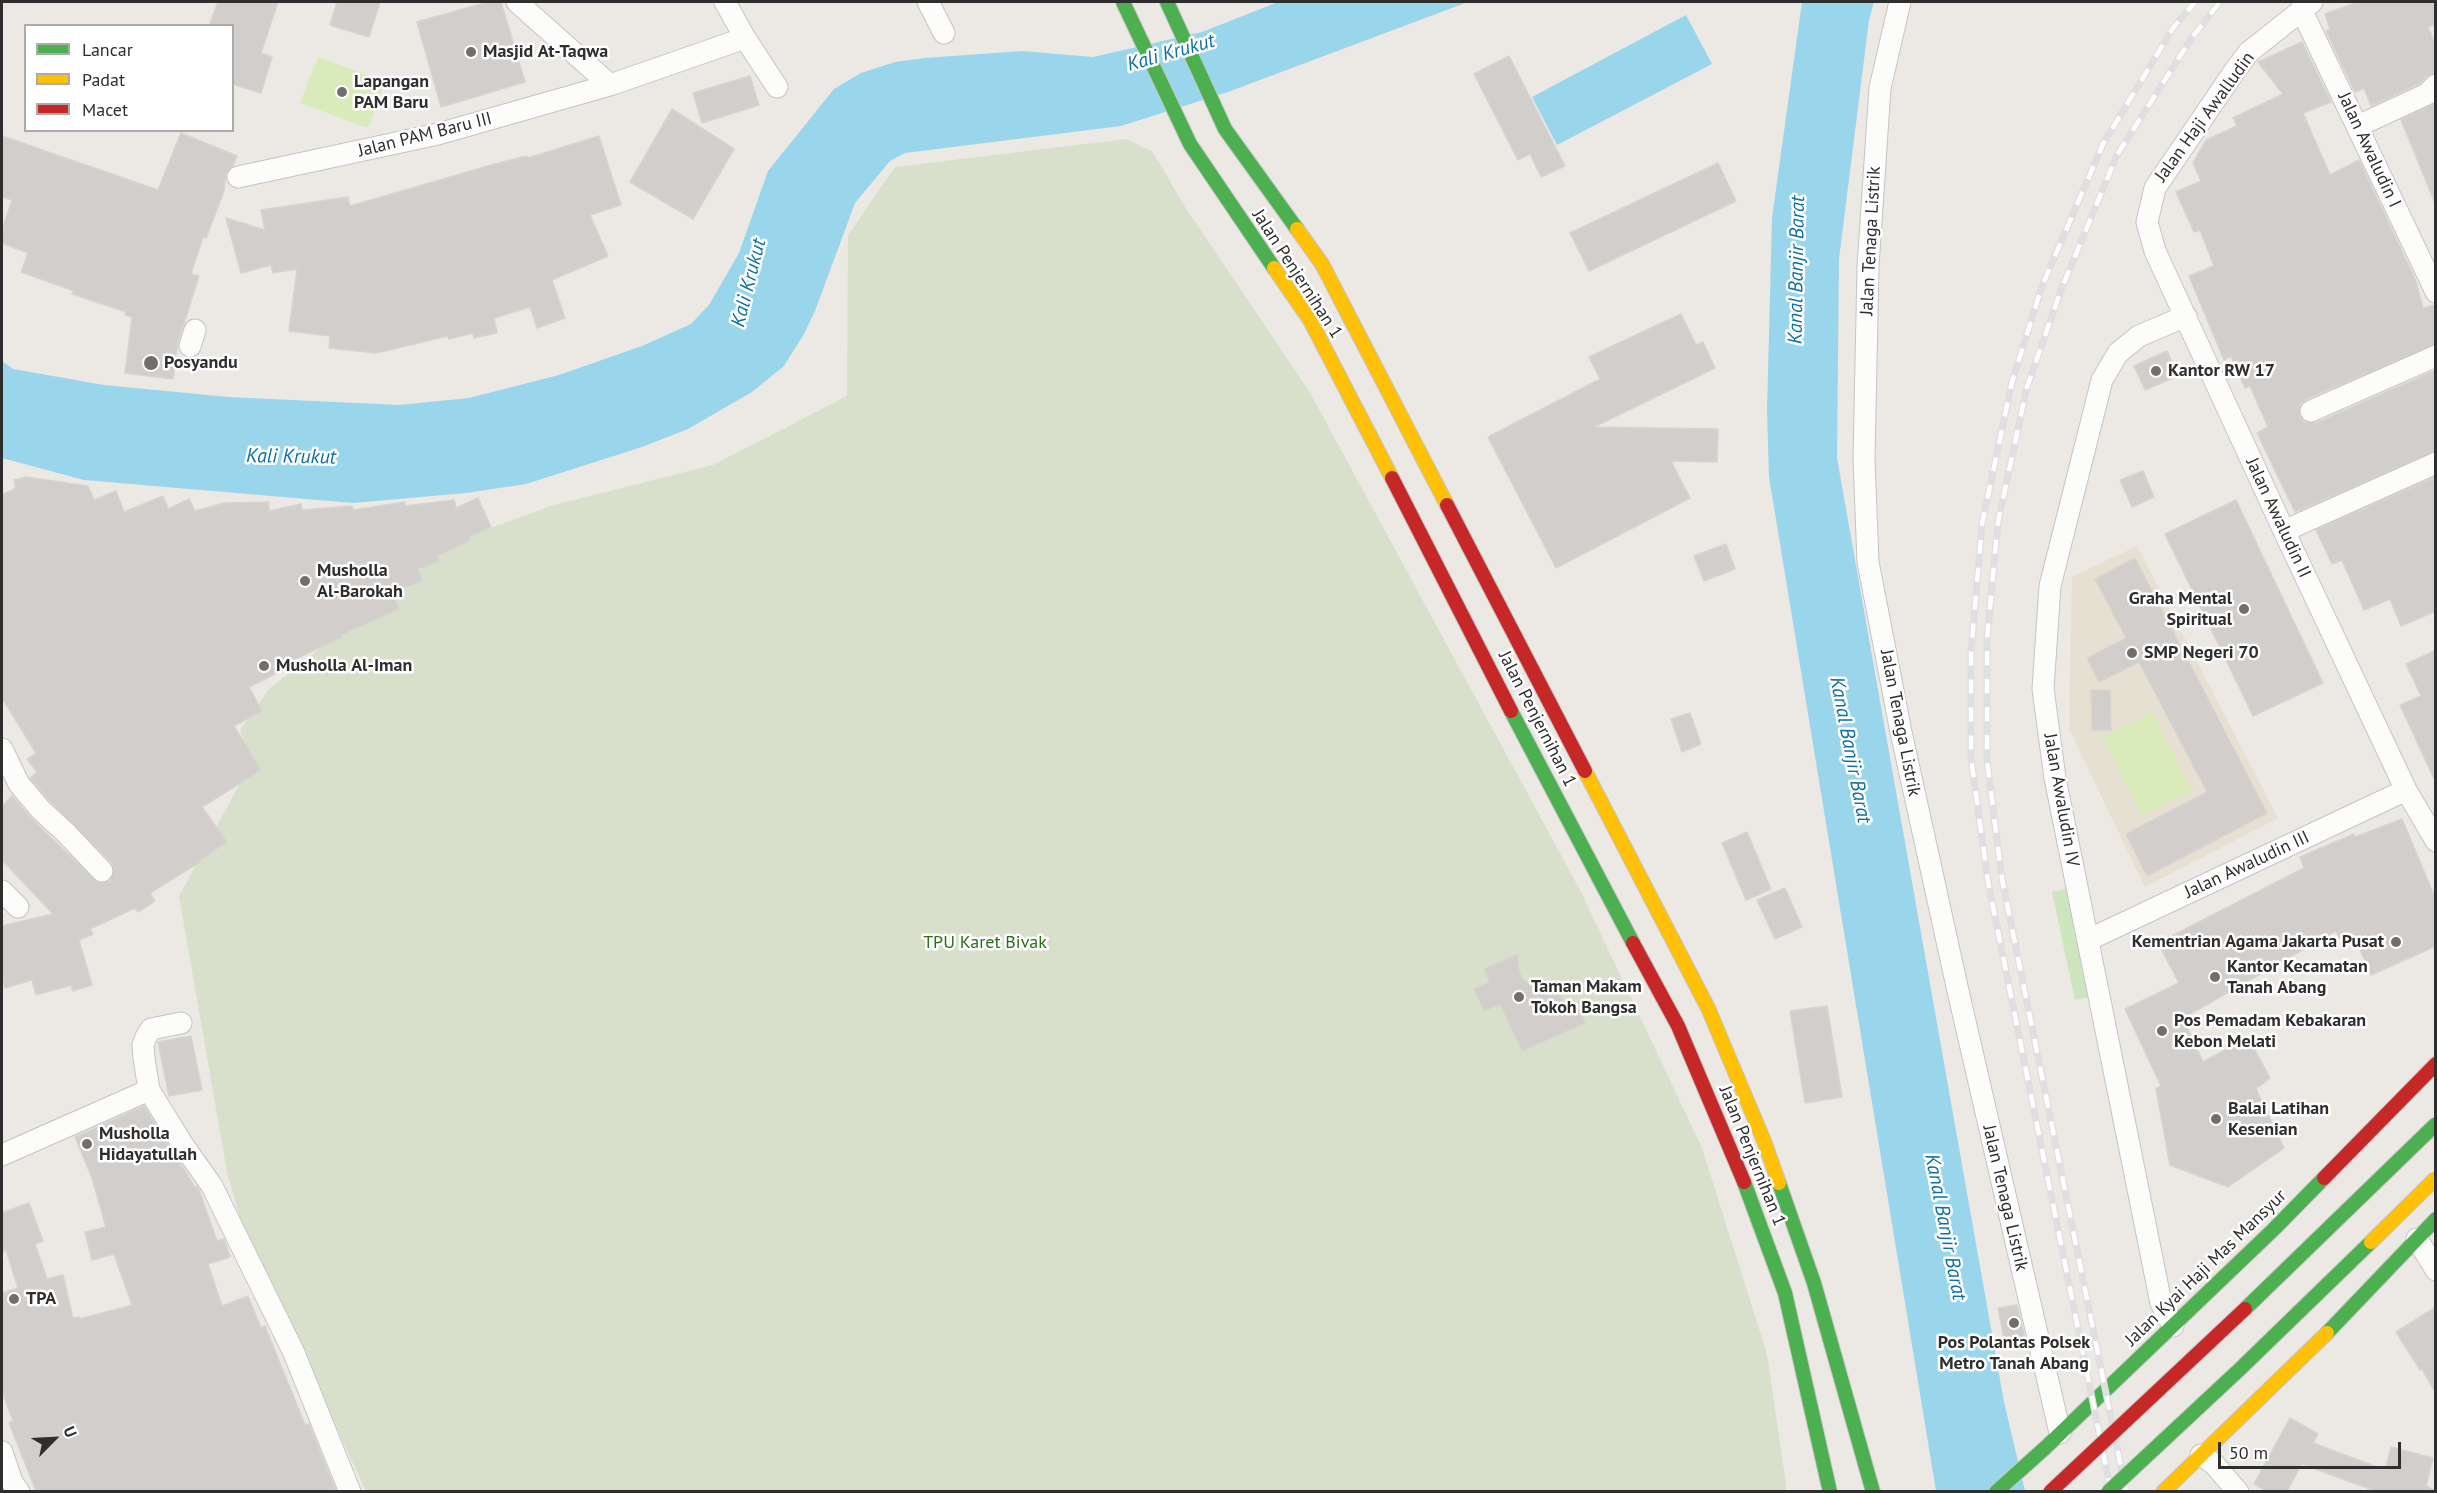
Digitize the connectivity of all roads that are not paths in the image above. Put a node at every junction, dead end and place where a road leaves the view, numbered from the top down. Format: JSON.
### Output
{"nodes":[{"id":1,"x":518,"y":2,"type":"edge"},
{"id":2,"x":724,"y":2,"type":"edge"},
{"id":3,"x":928,"y":2,"type":"edge"},
{"id":4,"x":1123,"y":2,"type":"edge"},
{"id":5,"x":1900,"y":2,"type":"edge"},
{"id":6,"x":2306,"y":5,"type":"edge"},
{"id":7,"x":1169,"y":6,"type":"edge"},
{"id":8,"x":944,"y":33,"type":"dead end"},
{"id":9,"x":745,"y":38,"type":"junction"},
{"id":10,"x":610,"y":85,"type":"junction"},
{"id":11,"x":2436,"y":85,"type":"edge"},
{"id":12,"x":777,"y":87,"type":"dead end"},
{"id":13,"x":2358,"y":126,"type":"junction"},
{"id":14,"x":238,"y":177,"type":"dead end"},
{"id":15,"x":2155,"y":188,"type":"joint"},
{"id":16,"x":2436,"y":292,"type":"edge"},
{"id":17,"x":2186,"y":316,"type":"junction"},
{"id":18,"x":2436,"y":356,"type":"edge"},
{"id":19,"x":2311,"y":411,"type":"dead end"},
{"id":20,"x":2436,"y":463,"type":"edge"},
{"id":21,"x":2284,"y":531,"type":"junction"},
{"id":22,"x":2,"y":749,"type":"edge"},
{"id":23,"x":6,"y":773,"type":"edge"},
{"id":24,"x":2406,"y":790,"type":"junction"},
{"id":25,"x":2436,"y":841,"type":"edge"},
{"id":26,"x":102,"y":871,"type":"dead end"},
{"id":27,"x":1644,"y":883,"type":"junction"},
{"id":28,"x":2,"y":891,"type":"edge"},
{"id":29,"x":1610,"y":902,"type":"junction"},
{"id":30,"x":18,"y":907,"type":"dead end"},
{"id":31,"x":1666,"y":925,"type":"junction"},
{"id":32,"x":1641,"y":938,"type":"junction"},
{"id":33,"x":2088,"y":940,"type":"junction"},
{"id":34,"x":181,"y":1023,"type":"dead end"},
{"id":35,"x":2436,"y":1064,"type":"edge"},
{"id":36,"x":149,"y":1090,"type":"junction"},
{"id":37,"x":2436,"y":1124,"type":"edge"},
{"id":38,"x":2,"y":1155,"type":"edge"},
{"id":39,"x":2436,"y":1178,"type":"edge"},
{"id":40,"x":2436,"y":1219,"type":"edge"},
{"id":41,"x":2417,"y":1239,"type":"junction"},
{"id":42,"x":2436,"y":1270,"type":"edge"},
{"id":43,"x":2172,"y":1342,"type":"junction"},
{"id":44,"x":2240,"y":1418,"type":"junction"},
{"id":45,"x":2060,"y":1433,"type":"junction"},
{"id":46,"x":2,"y":1452,"type":"edge"},
{"id":47,"x":2201,"y":1455,"type":"junction"},
{"id":48,"x":19,"y":1491,"type":"edge"},
{"id":49,"x":350,"y":1491,"type":"edge"},
{"id":50,"x":1830,"y":1491,"type":"edge"},
{"id":51,"x":1873,"y":1491,"type":"edge"},
{"id":52,"x":1996,"y":1491,"type":"edge"},
{"id":53,"x":2050,"y":1491,"type":"edge"},
{"id":54,"x":2108,"y":1491,"type":"edge"},
{"id":55,"x":2163,"y":1491,"type":"edge"},
{"id":56,"x":2238,"y":1491,"type":"edge"}],
"edges":[{"from":1,"to":10,"type":"street"},
{"from":2,"to":9,"type":"street"},
{"from":3,"to":8,"type":"street"},
{"from":4,"to":29,"type":"main road","name":"Jalan Penjernihan 1"},
{"from":5,"to":45,"type":"street","name":"Jalan Tenaga Listrik"},
{"from":6,"to":13,"type":"street","name":"Jalan Awaludin I"},
{"from":6,"to":15,"type":"street","name":"Jalan Haji Awalludin"},
{"from":7,"to":27,"type":"main road","name":"Jalan Penjernihan 1"},
{"from":9,"to":10,"type":"street","name":"Jalan PAM Baru III"},
{"from":9,"to":12,"type":"street"},
{"from":10,"to":14,"type":"street","name":"Jalan PAM Baru III"},
{"from":11,"to":13,"type":"street"},
{"from":13,"to":16,"type":"street","name":"Jalan Awaludin I"},
{"from":15,"to":17,"type":"street","name":"Jalan Awaludin II"},
{"from":17,"to":21,"type":"street","name":"Jalan Awaludin II"},
{"from":17,"to":33,"type":"street","name":"Jalan Awaludin IV"},
{"from":18,"to":19,"type":"street"},
{"from":20,"to":21,"type":"street"},
{"from":21,"to":24,"type":"street","name":"Jalan Awaludin II"},
{"from":22,"to":23,"type":"street"},
{"from":23,"to":26,"type":"street"},
{"from":24,"to":25,"type":"street","name":"Jalan Awaludin II"},
{"from":24,"to":33,"type":"street","name":"Jalan Awaludin III"},
{"from":27,"to":29,"type":"main road"},
{"from":27,"to":31,"type":"main road","name":"Jalan Penjernihan 1"},
{"from":28,"to":30,"type":"street"},
{"from":29,"to":32,"type":"main road","name":"Jalan Penjernihan 1"},
{"from":31,"to":32,"type":"main road"},
{"from":31,"to":51,"type":"main road","name":"Jalan Penjernihan 1"},
{"from":32,"to":50,"type":"main road","name":"Jalan Penjernihan 1"},
{"from":33,"to":43,"type":"street","name":"Jalan Awaludin IV"},
{"from":34,"to":36,"type":"street"},
{"from":35,"to":43,"type":"main road","name":"Jalan Kyai Haji Mas Mansyur"},
{"from":36,"to":38,"type":"street"},
{"from":36,"to":49,"type":"street"},
{"from":37,"to":53,"type":"main road","bridge":true},
{"from":39,"to":54,"type":"main road","bridge":true},
{"from":40,"to":41,"type":"main road"},
{"from":41,"to":42,"type":"street"},
{"from":41,"to":44,"type":"main road"},
{"from":43,"to":44,"type":"main road"},
{"from":43,"to":45,"type":"main road","name":"Jalan Kyai Haji Mas Mansyur"},
{"from":44,"to":47,"type":"main road"},
{"from":45,"to":52,"type":"main road","name":"Jalan Kyai Haji Mas Mansyur"},
{"from":46,"to":48,"type":"street"},
{"from":47,"to":55,"type":"main road"},
{"from":47,"to":56,"type":"street"}]}
